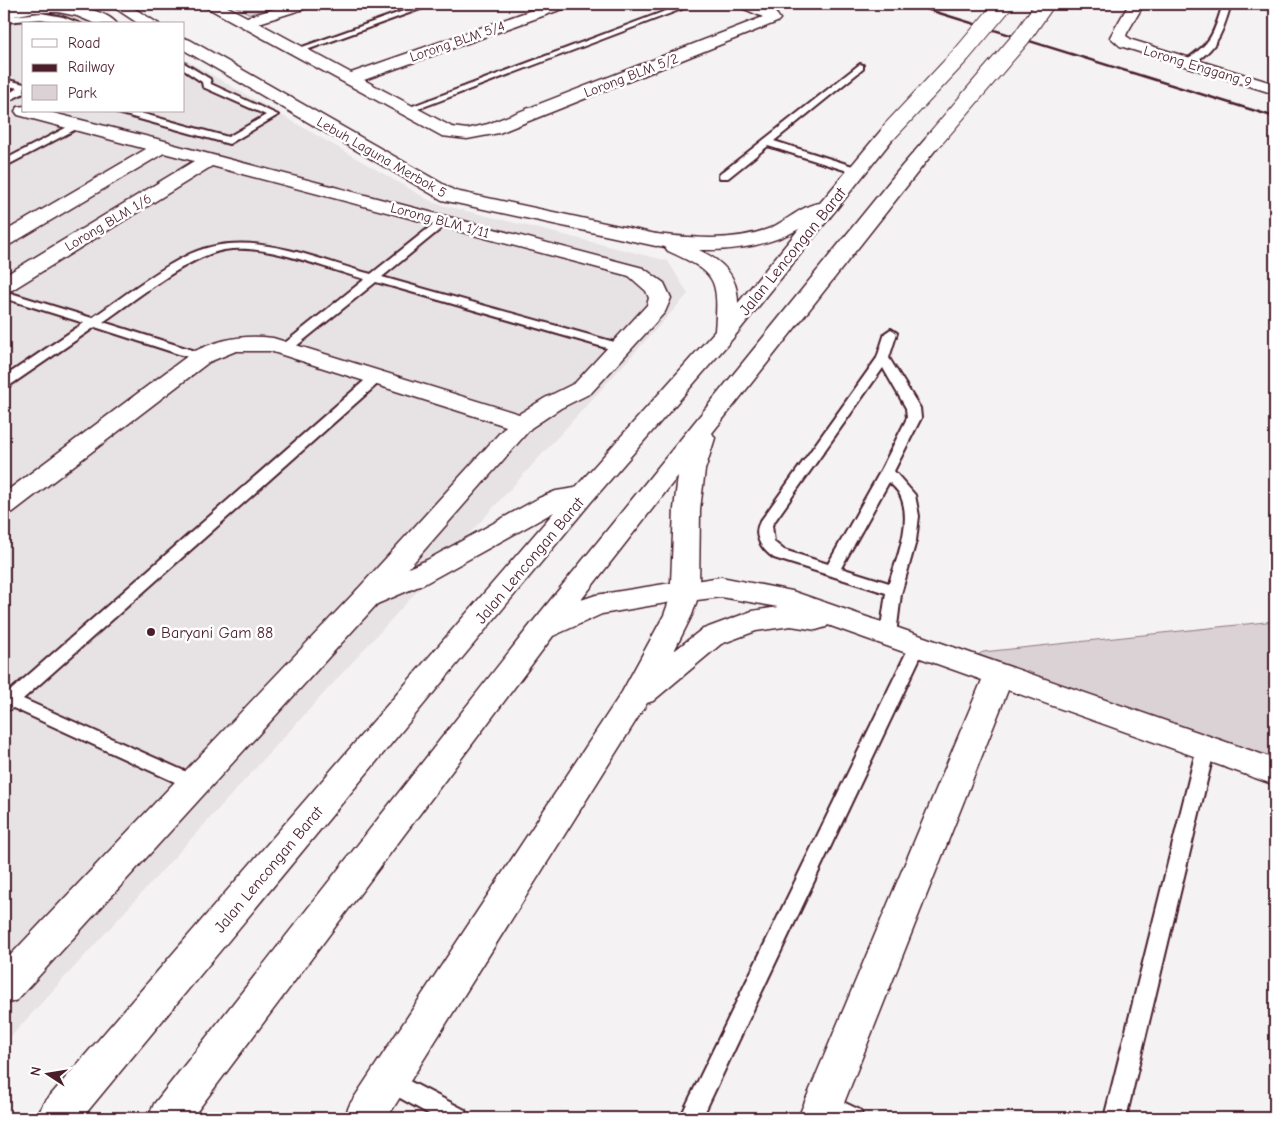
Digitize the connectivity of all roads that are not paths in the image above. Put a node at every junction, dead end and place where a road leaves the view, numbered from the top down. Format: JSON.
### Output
{"nodes":[{"id":1,"x":117,"y":4,"type":"edge"},
{"id":2,"x":211,"y":4,"type":"edge"},
{"id":3,"x":305,"y":4,"type":"edge"},
{"id":4,"x":430,"y":4,"type":"edge"},
{"id":5,"x":563,"y":4,"type":"edge"},
{"id":6,"x":691,"y":4,"type":"edge"},
{"id":7,"x":745,"y":4,"type":"edge"},
{"id":8,"x":1004,"y":4,"type":"edge"},
{"id":9,"x":1045,"y":4,"type":"edge"},
{"id":10,"x":1136,"y":4,"type":"edge"},
{"id":11,"x":1227,"y":4,"type":"edge"},
{"id":12,"x":4,"y":13,"type":"edge"},
{"id":13,"x":4,"y":20,"type":"edge"},
{"id":14,"x":72,"y":22,"type":"edge"},
{"id":15,"x":105,"y":22,"type":"edge"},
{"id":16,"x":148,"y":22,"type":"edge"},
{"id":17,"x":247,"y":22,"type":"junction"},
{"id":18,"x":185,"y":43,"type":"edge"},
{"id":19,"x":298,"y":50,"type":"junction"},
{"id":20,"x":1188,"y":63,"type":"junction"},
{"id":21,"x":185,"y":67,"type":"edge"},
{"id":22,"x":860,"y":67,"type":"dead end"},
{"id":23,"x":350,"y":79,"type":"junction"},
{"id":24,"x":4,"y":82,"type":"edge"},
{"id":25,"x":22,"y":87,"type":"edge"},
{"id":26,"x":1275,"y":87,"type":"edge"},
{"id":27,"x":22,"y":89,"type":"edge"},
{"id":28,"x":4,"y":100,"type":"edge"},
{"id":29,"x":4,"y":106,"type":"edge"},
{"id":30,"x":22,"y":110,"type":"edge"},
{"id":31,"x":407,"y":110,"type":"junction"},
{"id":32,"x":28,"y":112,"type":"edge"},
{"id":33,"x":124,"y":112,"type":"edge"},
{"id":34,"x":76,"y":124,"type":"junction"},
{"id":35,"x":766,"y":142,"type":"junction"},
{"id":36,"x":163,"y":146,"type":"junction"},
{"id":37,"x":211,"y":159,"type":"junction"},
{"id":38,"x":4,"y":164,"type":"edge"},
{"id":39,"x":858,"y":171,"type":"junction"},
{"id":40,"x":724,"y":176,"type":"dead end"},
{"id":41,"x":833,"y":201,"type":"junction"},
{"id":42,"x":444,"y":221,"type":"junction"},
{"id":43,"x":4,"y":240,"type":"edge"},
{"id":44,"x":656,"y":240,"type":"junction"},
{"id":45,"x":374,"y":278,"type":"junction"},
{"id":46,"x":4,"y":285,"type":"edge"},
{"id":47,"x":4,"y":294,"type":"edge"},
{"id":48,"x":93,"y":322,"type":"junction"},
{"id":49,"x":726,"y":332,"type":"junction"},
{"id":50,"x":890,"y":332,"type":"dead end"},
{"id":51,"x":621,"y":348,"type":"junction"},
{"id":52,"x":285,"y":349,"type":"junction"},
{"id":53,"x":201,"y":357,"type":"junction"},
{"id":54,"x":883,"y":358,"type":"junction"},
{"id":55,"x":377,"y":377,"type":"junction"},
{"id":56,"x":4,"y":383,"type":"edge"},
{"id":57,"x":710,"y":419,"type":"junction"},
{"id":58,"x":522,"y":423,"type":"junction"},
{"id":59,"x":886,"y":472,"type":"junction"},
{"id":60,"x":582,"y":496,"type":"junction"},
{"id":61,"x":4,"y":506,"type":"edge"},
{"id":62,"x":832,"y":570,"type":"junction"},
{"id":63,"x":685,"y":590,"type":"junction"},
{"id":64,"x":894,"y":590,"type":"junction"},
{"id":65,"x":367,"y":597,"type":"junction"},
{"id":66,"x":540,"y":631,"type":"junction"},
{"id":67,"x":880,"y":631,"type":"junction"},
{"id":68,"x":918,"y":644,"type":"junction"},
{"id":69,"x":999,"y":675,"type":"junction"},
{"id":70,"x":633,"y":700,"type":"junction"},
{"id":71,"x":6,"y":701,"type":"edge"},
{"id":72,"x":1206,"y":748,"type":"junction"},
{"id":73,"x":1275,"y":772,"type":"edge"},
{"id":74,"x":194,"y":783,"type":"junction"},
{"id":75,"x":4,"y":988,"type":"edge"},
{"id":76,"x":390,"y":1081,"type":"junction"},
{"id":77,"x":832,"y":1114,"type":"edge"},
{"id":78,"x":58,"y":1118,"type":"edge"},
{"id":79,"x":168,"y":1118,"type":"edge"},
{"id":80,"x":364,"y":1118,"type":"edge"},
{"id":81,"x":457,"y":1118,"type":"edge"},
{"id":82,"x":691,"y":1118,"type":"edge"},
{"id":83,"x":1115,"y":1118,"type":"edge"}],
"edges":[{"from":1,"to":16,"type":"main road"},
{"from":2,"to":17,"type":"main road"},
{"from":3,"to":17,"type":"main road"},
{"from":4,"to":19,"type":"lane"},
{"from":5,"to":23,"type":"main road","name":"Lorong BLM 5/4"},
{"from":6,"to":31,"type":"lane"},
{"from":7,"to":31,"type":"main road","name":"Lorong BLM 5/2"},
{"from":8,"to":39,"type":"main road","name":"Jalan Lencongan Barat","bridge":true},
{"from":9,"to":57,"type":"main road","bridge":true},
{"from":10,"to":20,"type":"main road","name":"Lorong Enggang 9"},
{"from":11,"to":20,"type":"lane"},
{"from":12,"to":15,"type":"main road"},
{"from":13,"to":14,"type":"lane"},
{"from":17,"to":19,"type":"main road"},
{"from":18,"to":44,"type":"main road","name":"Lebuh Laguna Merbok 5"},
{"from":19,"to":23,"type":"main road"},
{"from":20,"to":26,"type":"main road","name":"Lorong Enggang 9"},
{"from":21,"to":33,"type":"lane"},
{"from":22,"to":35,"type":"lane"},
{"from":23,"to":31,"type":"main road"},
{"from":24,"to":25,"type":"lane"},
{"from":27,"to":28,"type":"lane"},
{"from":29,"to":30,"type":"main road","name":"Lorong BLM 1/11"},
{"from":32,"to":34,"type":"main road","name":"Lorong BLM 1/11"},
{"from":34,"to":36,"type":"main road","name":"Lorong BLM 1/11"},
{"from":34,"to":38,"type":"lane"},
{"from":35,"to":39,"type":"lane"},
{"from":35,"to":40,"type":"lane"},
{"from":36,"to":37,"type":"main road","name":"Lorong BLM 1/11"},
{"from":36,"to":43,"type":"main road"},
{"from":37,"to":42,"type":"main road","name":"Lorong BLM 1/11"},
{"from":37,"to":46,"type":"main road","name":"Lorong BLM 1/6"},
{"from":39,"to":41,"type":"main road","name":"Jalan Lencongan Barat"},
{"from":41,"to":44,"type":"main road"},
{"from":41,"to":49,"type":"main road","name":"Jalan Lencongan Barat"},
{"from":42,"to":45,"type":"lane"},
{"from":42,"to":51,"type":"main road","name":"Lorong BLM 1/11"},
{"from":44,"to":49,"type":"main road"},
{"from":45,"to":48,"type":"lane"},
{"from":45,"to":51,"type":"lane"},
{"from":45,"to":52,"type":"lane"},
{"from":47,"to":48,"type":"lane"},
{"from":48,"to":53,"type":"lane"},
{"from":48,"to":56,"type":"lane"},
{"from":49,"to":60,"type":"main road","name":"Jalan Lencongan Barat"},
{"from":50,"to":54,"type":"lane"},
{"from":51,"to":58,"type":"main road","name":"Lorong BLM 1/11"},
{"from":52,"to":53,"type":"main road"},
{"from":52,"to":55,"type":"main road"},
{"from":53,"to":61,"type":"main road"},
{"from":54,"to":59,"type":"lane"},
{"from":54,"to":62,"type":"lane"},
{"from":55,"to":58,"type":"main road"},
{"from":55,"to":71,"type":"lane"},
{"from":57,"to":63,"type":"main road"},
{"from":57,"to":66,"type":"main road"},
{"from":58,"to":65,"type":"main road","name":"Lorong BLM 1/11"},
{"from":59,"to":62,"type":"lane"},
{"from":59,"to":64,"type":"lane"},
{"from":60,"to":65,"type":"main road"},
{"from":60,"to":78,"type":"main road","name":"Jalan Lencongan Barat"},
{"from":62,"to":64,"type":"lane"},
{"from":63,"to":66,"type":"main road"},
{"from":63,"to":67,"type":"main road"},
{"from":63,"to":70,"type":"main road"},
{"from":64,"to":67,"type":"lane"},
{"from":65,"to":74,"type":"main road","name":"Lorong BLM 1/11"},
{"from":66,"to":79,"type":"main road"},
{"from":67,"to":68,"type":"main road"},
{"from":67,"to":70,"type":"main road"},
{"from":68,"to":69,"type":"main road"},
{"from":68,"to":82,"type":"lane"},
{"from":69,"to":72,"type":"main road"},
{"from":69,"to":77,"type":"main road"},
{"from":70,"to":76,"type":"main road"},
{"from":71,"to":74,"type":"lane"},
{"from":72,"to":73,"type":"main road"},
{"from":72,"to":83,"type":"lane"},
{"from":74,"to":75,"type":"main road","name":"Lorong BLM 1/11"},
{"from":76,"to":80,"type":"main road"},
{"from":76,"to":81,"type":"lane"}]}
